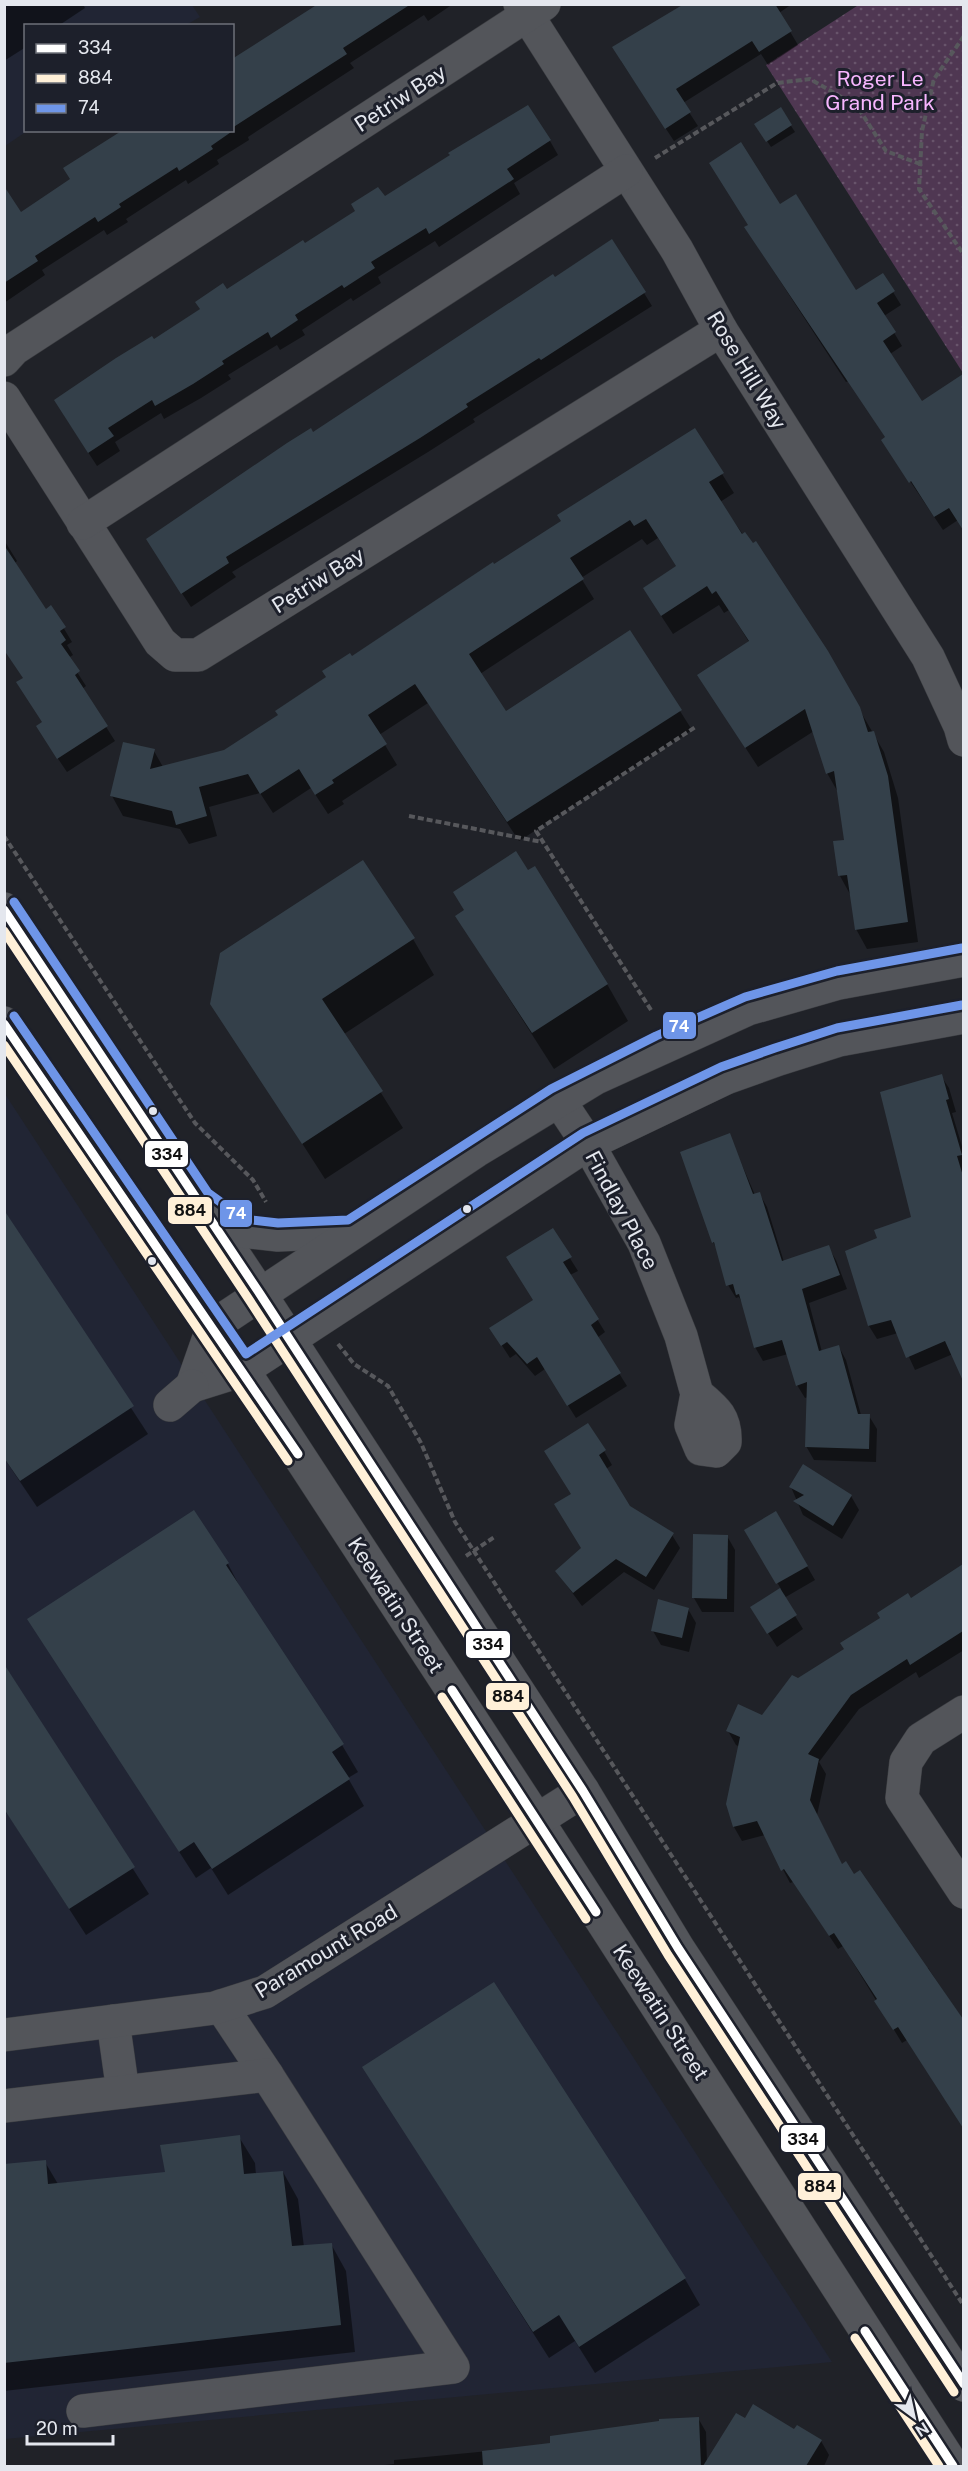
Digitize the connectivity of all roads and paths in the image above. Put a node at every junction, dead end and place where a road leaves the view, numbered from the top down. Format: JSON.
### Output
{"nodes":[{"id":1,"x":530,"y":8,"type":"edge"},
{"id":2,"x":963,"y":36,"type":"edge"},
{"id":3,"x":920,"y":164,"type":"junction"},
{"id":4,"x":626,"y":171,"type":"junction"},
{"id":5,"x":963,"y":255,"type":"edge"},
{"id":6,"x":721,"y":330,"type":"junction"},
{"id":7,"x":4,"y":360,"type":"edge"},
{"id":8,"x":4,"y":398,"type":"edge"},
{"id":9,"x":83,"y":523,"type":"junction"},
{"id":10,"x":697,"y":726,"type":"dead end"},
{"id":11,"x":963,"y":740,"type":"edge"},
{"id":12,"x":409,"y":816,"type":"dead end"},
{"id":13,"x":4,"y":836,"type":"edge"},
{"id":14,"x":543,"y":842,"type":"junction"},
{"id":15,"x":4,"y":909,"type":"edge"},
{"id":16,"x":963,"y":960,"type":"edge"},
{"id":17,"x":651,"y":1010,"type":"dead end"},
{"id":18,"x":963,"y":1017,"type":"edge"},
{"id":19,"x":4,"y":1023,"type":"edge"},
{"id":20,"x":558,"y":1099,"type":"junction"},
{"id":21,"x":588,"y":1144,"type":"junction"},
{"id":22,"x":199,"y":1201,"type":"junction"},
{"id":23,"x":269,"y":1210,"type":"dead end"},
{"id":24,"x":352,"y":1232,"type":"junction"},
{"id":25,"x":260,"y":1294,"type":"junction"},
{"id":26,"x":213,"y":1326,"type":"junction"},
{"id":27,"x":288,"y":1340,"type":"junction"},
{"id":28,"x":354,"y":1364,"type":"dead end"},
{"id":29,"x":243,"y":1370,"type":"junction"},
{"id":30,"x":697,"y":1394,"type":"dead end"},
{"id":31,"x":496,"y":1536,"type":"dead end"},
{"id":32,"x":473,"y":1551,"type":"junction"},
{"id":33,"x":458,"y":1562,"type":"dead end"},
{"id":34,"x":963,"y":1712,"type":"edge"},
{"id":35,"x":583,"y":1791,"type":"junction"},
{"id":36,"x":537,"y":1820,"type":"junction"},
{"id":37,"x":963,"y":1892,"type":"edge"},
{"id":38,"x":221,"y":2006,"type":"junction"},
{"id":39,"x":113,"y":2021,"type":"junction"},
{"id":40,"x":4,"y":2035,"type":"edge"},
{"id":41,"x":267,"y":2075,"type":"junction"},
{"id":42,"x":123,"y":2092,"type":"junction"},
{"id":43,"x":4,"y":2106,"type":"edge"},
{"id":44,"x":963,"y":2306,"type":"edge"},
{"id":45,"x":963,"y":2385,"type":"edge"},
{"id":46,"x":82,"y":2411,"type":"dead end"},
{"id":47,"x":953,"y":2466,"type":"edge"}],
"edges":[{"from":1,"to":4,"type":"street","name":"Rose Hill Way"},
{"from":1,"to":7,"type":"street","name":"Petriw Bay"},
{"from":2,"to":3,"type":"path"},
{"from":3,"to":4,"type":"path"},
{"from":3,"to":5,"type":"path"},
{"from":4,"to":6,"type":"street","name":"Rose Hill Way"},
{"from":4,"to":9,"type":"street"},
{"from":6,"to":9,"type":"street","name":"Petriw Bay"},
{"from":6,"to":11,"type":"street","name":"Rose Hill Way"},
{"from":8,"to":9,"type":"street","name":"Petriw Bay"},
{"from":10,"to":14,"type":"path"},
{"from":12,"to":14,"type":"path"},
{"from":13,"to":23,"type":"path"},
{"from":14,"to":17,"type":"path"},
{"from":15,"to":22,"type":"street"},
{"from":16,"to":20,"type":"street"},
{"from":18,"to":21,"type":"street"},
{"from":19,"to":26,"type":"street","name":"Keewatin Street"},
{"from":20,"to":21,"type":"street","name":"Findlay Place"},
{"from":20,"to":24,"type":"street"},
{"from":21,"to":27,"type":"street"},
{"from":21,"to":30,"type":"street","name":"Findlay Place"},
{"from":22,"to":24,"type":"street"},
{"from":22,"to":25,"type":"street"},
{"from":24,"to":25,"type":"street"},
{"from":25,"to":26,"type":"street"},
{"from":25,"to":27,"type":"street"},
{"from":26,"to":29,"type":"street","name":"Keewatin Street"},
{"from":26,"to":29,"type":"street"},
{"from":27,"to":29,"type":"street"},
{"from":27,"to":35,"type":"street"},
{"from":28,"to":32,"type":"path"},
{"from":29,"to":36,"type":"street","name":"Keewatin Street"},
{"from":31,"to":32,"type":"path"},
{"from":32,"to":33,"type":"path"},
{"from":32,"to":44,"type":"path"},
{"from":34,"to":37,"type":"street"},
{"from":35,"to":36,"type":"street","name":"Paramount Road"},
{"from":35,"to":45,"type":"street"},
{"from":36,"to":38,"type":"street","name":"Paramount Road"},
{"from":36,"to":47,"type":"street","name":"Keewatin Street"},
{"from":38,"to":39,"type":"street","name":"Paramount Road"},
{"from":38,"to":41,"type":"street"},
{"from":39,"to":40,"type":"street","name":"Paramount Road"},
{"from":39,"to":42,"type":"street"},
{"from":41,"to":42,"type":"street"},
{"from":41,"to":46,"type":"street"},
{"from":42,"to":43,"type":"street"}]}
